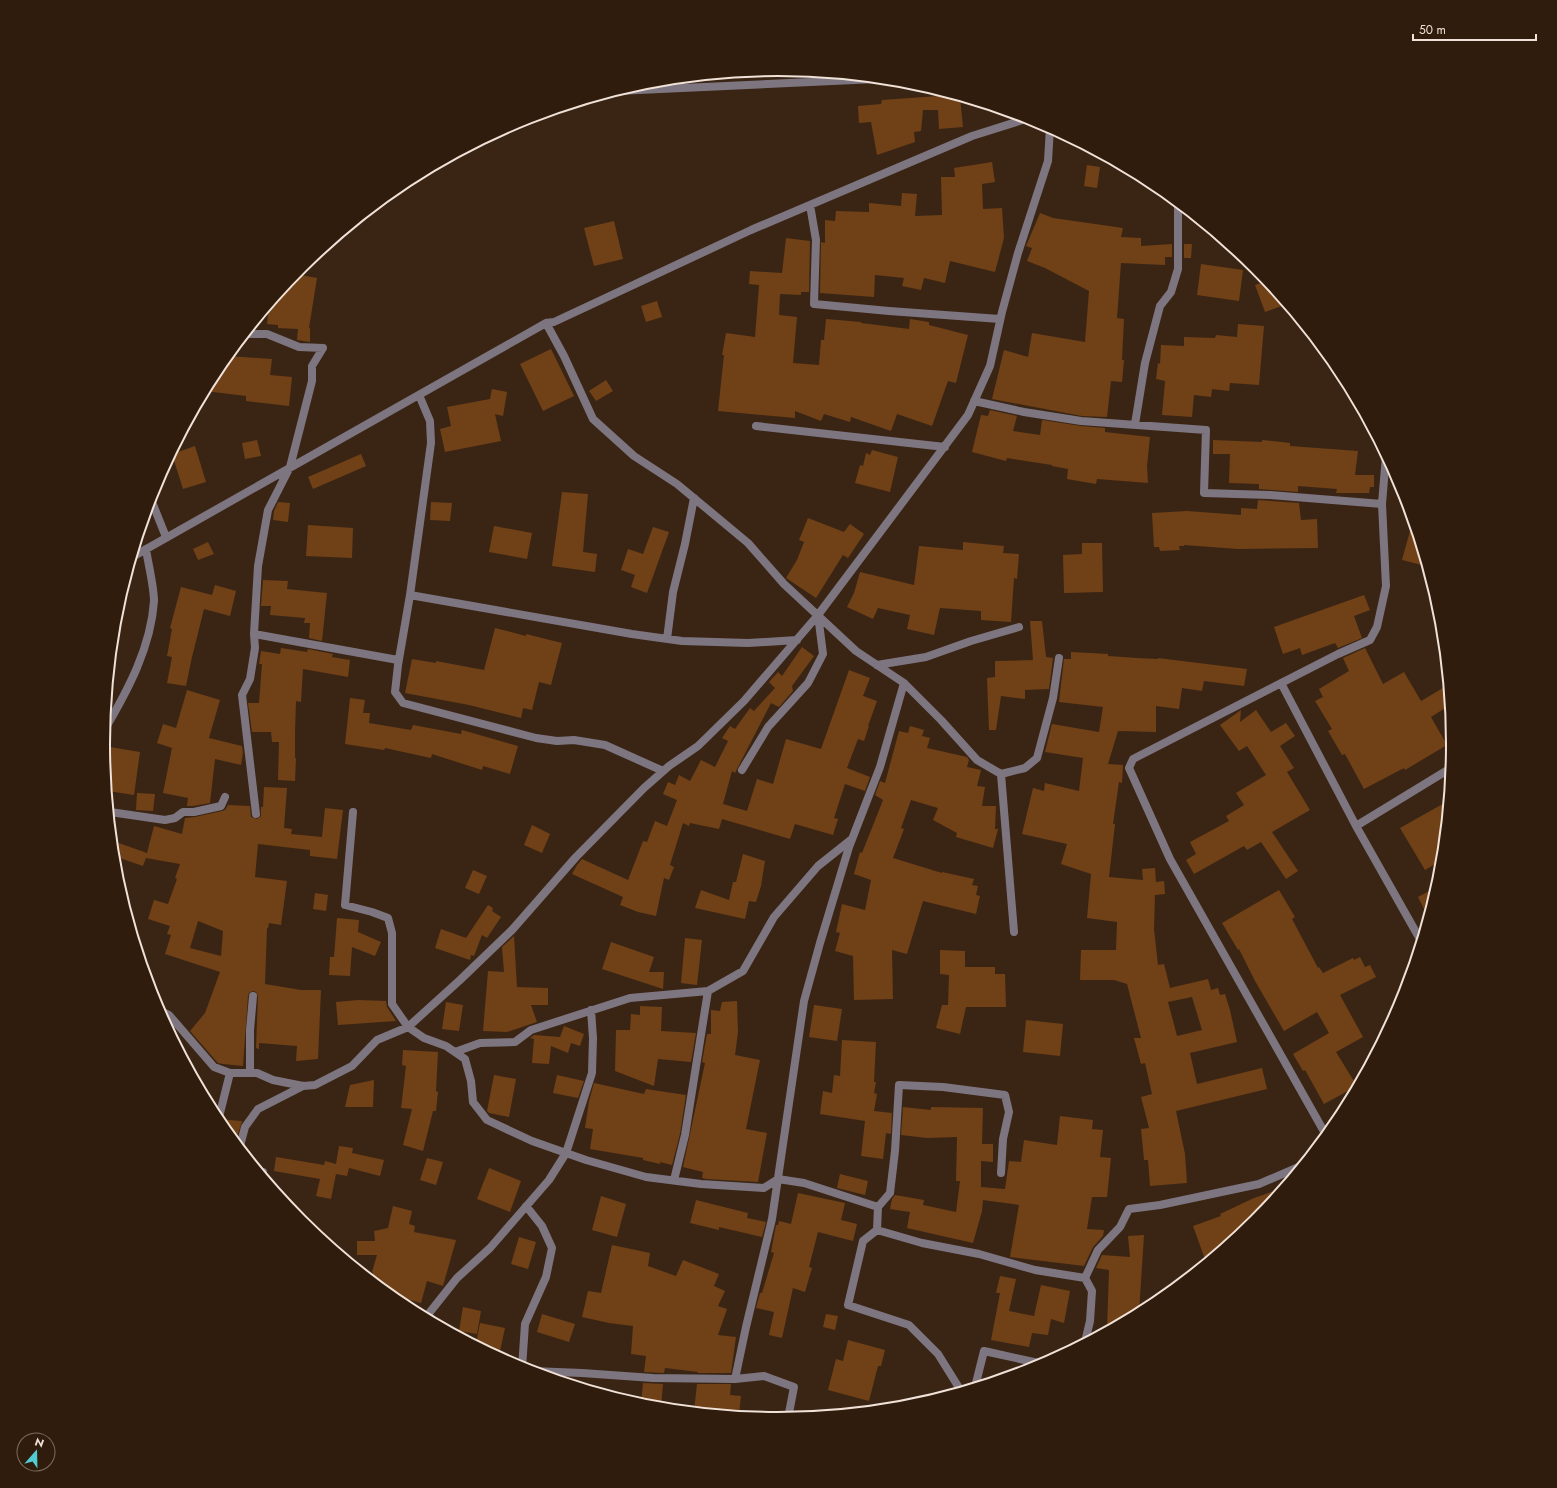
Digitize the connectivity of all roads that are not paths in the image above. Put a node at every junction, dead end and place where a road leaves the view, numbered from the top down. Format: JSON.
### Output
{"nodes":[{"id":1,"x":850,"y":80,"type":"edge"},
{"id":2,"x":645,"y":90,"type":"edge"},
{"id":3,"x":1019,"y":121,"type":"edge"},
{"id":4,"x":1050,"y":134,"type":"edge"},
{"id":5,"x":810,"y":205,"type":"junction"},
{"id":6,"x":1178,"y":209,"type":"edge"},
{"id":7,"x":1000,"y":319,"type":"junction"},
{"id":8,"x":546,"y":324,"type":"junction"},
{"id":9,"x":251,"y":334,"type":"edge"},
{"id":10,"x":419,"y":395,"type":"junction"},
{"id":11,"x":974,"y":401,"type":"junction"},
{"id":12,"x":1135,"y":424,"type":"junction"},
{"id":13,"x":756,"y":426,"type":"dead end"},
{"id":14,"x":945,"y":447,"type":"junction"},
{"id":15,"x":1385,"y":465,"type":"edge"},
{"id":16,"x":290,"y":467,"type":"junction"},
{"id":17,"x":694,"y":498,"type":"junction"},
{"id":18,"x":1382,"y":504,"type":"junction"},
{"id":19,"x":154,"y":507,"type":"edge"},
{"id":20,"x":166,"y":537,"type":"junction"},
{"id":21,"x":146,"y":549,"type":"junction"},
{"id":22,"x":138,"y":553,"type":"edge"},
{"id":23,"x":410,"y":595,"type":"junction"},
{"id":24,"x":818,"y":615,"type":"junction"},
{"id":25,"x":1019,"y":627,"type":"dead end"},
{"id":26,"x":254,"y":634,"type":"junction"},
{"id":27,"x":667,"y":639,"type":"junction"},
{"id":28,"x":797,"y":640,"type":"junction"},
{"id":29,"x":1059,"y":658,"type":"dead end"},
{"id":30,"x":398,"y":660,"type":"junction"},
{"id":31,"x":877,"y":665,"type":"junction"},
{"id":32,"x":904,"y":683,"type":"junction"},
{"id":33,"x":1281,"y":683,"type":"junction"},
{"id":34,"x":111,"y":717,"type":"edge"},
{"id":35,"x":742,"y":770,"type":"dead end"},
{"id":36,"x":1445,"y":771,"type":"edge"},
{"id":37,"x":663,"y":772,"type":"junction"},
{"id":38,"x":1001,"y":774,"type":"junction"},
{"id":39,"x":225,"y":797,"type":"dead end"},
{"id":40,"x":353,"y":812,"type":"dead end"},
{"id":41,"x":114,"y":813,"type":"edge"},
{"id":42,"x":256,"y":814,"type":"dead end"},
{"id":43,"x":1356,"y":826,"type":"junction"},
{"id":44,"x":853,"y":838,"type":"junction"},
{"id":45,"x":1014,"y":932,"type":"dead end"},
{"id":46,"x":1418,"y":936,"type":"edge"},
{"id":47,"x":708,"y":991,"type":"junction"},
{"id":48,"x":253,"y":996,"type":"dead end"},
{"id":49,"x":591,"y":1010,"type":"junction"},
{"id":50,"x":168,"y":1014,"type":"edge"},
{"id":51,"x":408,"y":1027,"type":"junction"},
{"id":52,"x":455,"y":1052,"type":"junction"},
{"id":53,"x":250,"y":1073,"type":"junction"},
{"id":54,"x":230,"y":1074,"type":"junction"},
{"id":55,"x":303,"y":1086,"type":"junction"},
{"id":56,"x":220,"y":1111,"type":"edge"},
{"id":57,"x":1323,"y":1130,"type":"edge"},
{"id":58,"x":241,"y":1141,"type":"edge"},
{"id":59,"x":566,"y":1153,"type":"junction"},
{"id":60,"x":1293,"y":1169,"type":"edge"},
{"id":61,"x":1000,"y":1173,"type":"dead end"},
{"id":62,"x":778,"y":1179,"type":"junction"},
{"id":63,"x":674,"y":1180,"type":"junction"},
{"id":64,"x":526,"y":1206,"type":"junction"},
{"id":65,"x":878,"y":1207,"type":"junction"},
{"id":66,"x":877,"y":1230,"type":"junction"},
{"id":67,"x":1085,"y":1278,"type":"junction"},
{"id":68,"x":429,"y":1314,"type":"edge"},
{"id":69,"x":1086,"y":1336,"type":"edge"},
{"id":70,"x":522,"y":1361,"type":"edge"},
{"id":71,"x":1032,"y":1362,"type":"edge"},
{"id":72,"x":551,"y":1372,"type":"edge"},
{"id":73,"x":735,"y":1379,"type":"junction"},
{"id":74,"x":975,"y":1382,"type":"edge"},
{"id":75,"x":959,"y":1387,"type":"edge"},
{"id":76,"x":789,"y":1412,"type":"edge"}],
"edges":[{"from":1,"to":2,"type":"street"},
{"from":3,"to":5,"type":"street"},
{"from":4,"to":7,"type":"street"},
{"from":5,"to":7,"type":"street"},
{"from":5,"to":8,"type":"street"},
{"from":6,"to":12,"type":"street"},
{"from":7,"to":11,"type":"street"},
{"from":8,"to":10,"type":"street"},
{"from":8,"to":17,"type":"street"},
{"from":9,"to":16,"type":"street"},
{"from":10,"to":16,"type":"street"},
{"from":10,"to":23,"type":"street"},
{"from":11,"to":12,"type":"street"},
{"from":11,"to":14,"type":"street"},
{"from":12,"to":18,"type":"street"},
{"from":13,"to":14,"type":"street"},
{"from":14,"to":24,"type":"street"},
{"from":15,"to":18,"type":"street"},
{"from":16,"to":20,"type":"street"},
{"from":16,"to":26,"type":"street"},
{"from":17,"to":24,"type":"street"},
{"from":17,"to":27,"type":"street"},
{"from":18,"to":33,"type":"street"},
{"from":19,"to":20,"type":"street"},
{"from":20,"to":21,"type":"street"},
{"from":21,"to":22,"type":"street"},
{"from":21,"to":34,"type":"street"},
{"from":23,"to":27,"type":"street"},
{"from":23,"to":30,"type":"street"},
{"from":24,"to":28,"type":"street"},
{"from":24,"to":31,"type":"street"},
{"from":24,"to":35,"type":"street"},
{"from":25,"to":31,"type":"street"},
{"from":26,"to":30,"type":"street"},
{"from":26,"to":42,"type":"street"},
{"from":27,"to":28,"type":"street"},
{"from":28,"to":37,"type":"street"},
{"from":29,"to":38,"type":"street"},
{"from":30,"to":37,"type":"street"},
{"from":31,"to":32,"type":"street"},
{"from":32,"to":38,"type":"street"},
{"from":32,"to":44,"type":"street"},
{"from":33,"to":43,"type":"street"},
{"from":33,"to":57,"type":"street"},
{"from":36,"to":43,"type":"street"},
{"from":37,"to":51,"type":"street"},
{"from":38,"to":45,"type":"street"},
{"from":39,"to":41,"type":"street"},
{"from":40,"to":51,"type":"street"},
{"from":43,"to":46,"type":"street"},
{"from":44,"to":47,"type":"street"},
{"from":44,"to":62,"type":"street"},
{"from":47,"to":49,"type":"street"},
{"from":47,"to":63,"type":"street"},
{"from":48,"to":53,"type":"street"},
{"from":49,"to":52,"type":"street"},
{"from":49,"to":59,"type":"street"},
{"from":50,"to":54,"type":"street"},
{"from":51,"to":52,"type":"street"},
{"from":51,"to":55,"type":"street"},
{"from":52,"to":59,"type":"street"},
{"from":53,"to":54,"type":"street"},
{"from":53,"to":55,"type":"street"},
{"from":54,"to":56,"type":"street"},
{"from":55,"to":58,"type":"street"},
{"from":59,"to":63,"type":"street"},
{"from":59,"to":64,"type":"street"},
{"from":60,"to":67,"type":"street"},
{"from":61,"to":65,"type":"street"},
{"from":62,"to":63,"type":"street"},
{"from":62,"to":65,"type":"street"},
{"from":62,"to":73,"type":"street"},
{"from":64,"to":68,"type":"street"},
{"from":64,"to":70,"type":"street"},
{"from":65,"to":66,"type":"street"},
{"from":66,"to":67,"type":"street"},
{"from":66,"to":75,"type":"street"},
{"from":67,"to":69,"type":"street"},
{"from":71,"to":74,"type":"street"},
{"from":72,"to":73,"type":"street"},
{"from":73,"to":76,"type":"street"}]}
